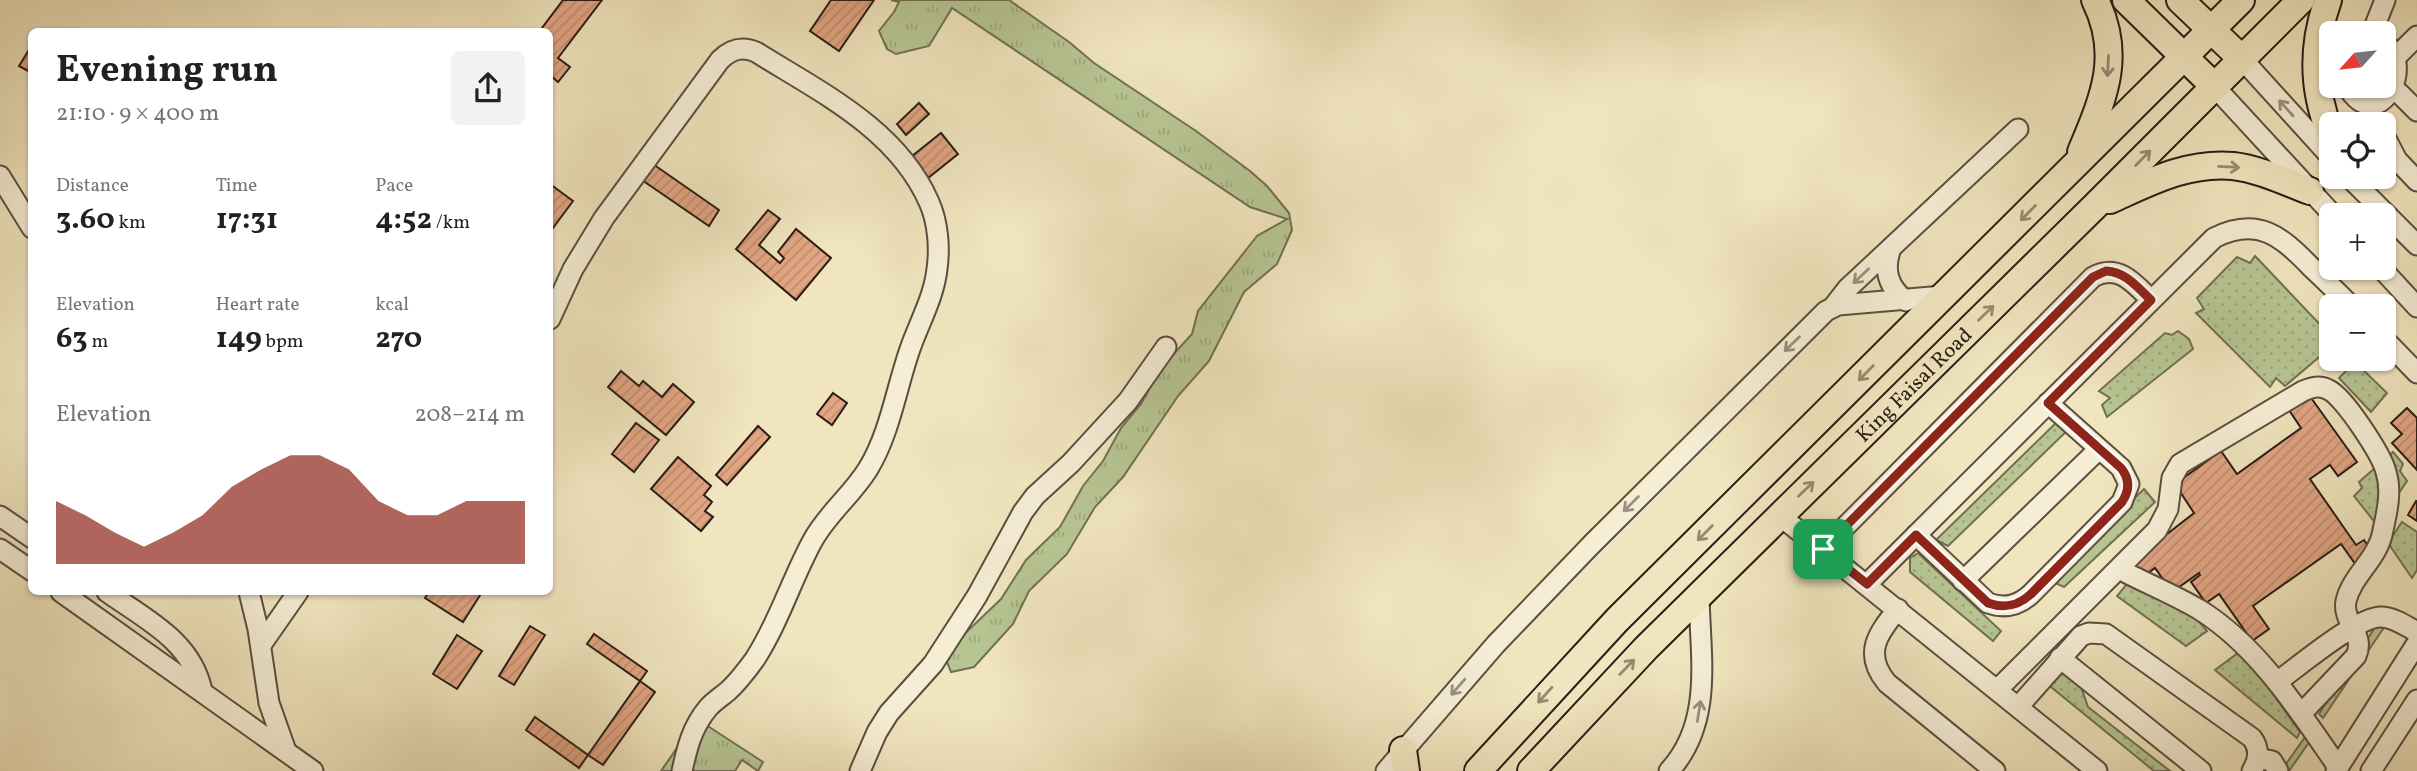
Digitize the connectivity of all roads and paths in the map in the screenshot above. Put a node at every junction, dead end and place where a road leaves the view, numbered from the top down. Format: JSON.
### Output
{"nodes":[{"id":1,"x":2095,"y":0,"type":"edge"},
{"id":2,"x":2126,"y":0,"type":"edge"},
{"id":3,"x":2180,"y":0,"type":"edge"},
{"id":4,"x":2241,"y":0,"type":"edge"},
{"id":5,"x":2301,"y":0,"type":"edge"},
{"id":6,"x":2329,"y":0,"type":"edge"},
{"id":7,"x":2385,"y":0,"type":"edge"},
{"id":8,"x":2377,"y":21,"type":"edge"},
{"id":9,"x":2211,"y":30,"type":"junction"},
{"id":10,"x":2417,"y":36,"type":"edge"},
{"id":11,"x":2396,"y":46,"type":"edge"},
{"id":12,"x":2396,"y":55,"type":"edge"},
{"id":13,"x":2184,"y":57,"type":"junction"},
{"id":14,"x":2242,"y":60,"type":"junction"},
{"id":15,"x":2215,"y":87,"type":"junction"},
{"id":16,"x":2399,"y":93,"type":"junction"},
{"id":17,"x":2358,"y":98,"type":"edge"},
{"id":18,"x":2377,"y":104,"type":"junction"},
{"id":19,"x":2417,"y":111,"type":"edge"},
{"id":20,"x":2324,"y":112,"type":"edge"},
{"id":21,"x":2378,"y":112,"type":"edge"},
{"id":22,"x":2018,"y":129,"type":"dead end"},
{"id":23,"x":2319,"y":144,"type":"edge"},
{"id":24,"x":2396,"y":158,"type":"edge"},
{"id":25,"x":2076,"y":165,"type":"junction"},
{"id":26,"x":0,"y":176,"type":"edge"},
{"id":27,"x":2417,"y":181,"type":"edge"},
{"id":28,"x":2361,"y":189,"type":"edge"},
{"id":29,"x":2310,"y":191,"type":"junction"},
{"id":30,"x":2322,"y":203,"type":"edge"},
{"id":31,"x":2095,"y":206,"type":"junction"},
{"id":32,"x":28,"y":222,"type":"edge"},
{"id":33,"x":2417,"y":246,"type":"edge"},
{"id":34,"x":1891,"y":248,"type":"junction"},
{"id":35,"x":2392,"y":280,"type":"edge"},
{"id":36,"x":2339,"y":294,"type":"edge"},
{"id":37,"x":1943,"y":296,"type":"junction"},
{"id":38,"x":1906,"y":300,"type":"junction"},
{"id":39,"x":2151,"y":300,"type":"junction"},
{"id":40,"x":1833,"y":307,"type":"junction"},
{"id":41,"x":2417,"y":307,"type":"edge"},
{"id":42,"x":553,"y":312,"type":"edge"},
{"id":43,"x":1166,"y":347,"type":"dead end"},
{"id":44,"x":2396,"y":351,"type":"edge"},
{"id":45,"x":2417,"y":373,"type":"edge"},
{"id":46,"x":2048,"y":403,"type":"junction"},
{"id":47,"x":2099,"y":449,"type":"junction"},
{"id":48,"x":1779,"y":515,"type":"junction"},
{"id":49,"x":0,"y":516,"type":"edge"},
{"id":50,"x":28,"y":535,"type":"edge"},
{"id":51,"x":1916,"y":535,"type":"junction"},
{"id":52,"x":0,"y":549,"type":"edge"},
{"id":53,"x":1823,"y":549,"type":"junction"},
{"id":54,"x":28,"y":568,"type":"edge"},
{"id":55,"x":2119,"y":569,"type":"junction"},
{"id":56,"x":1963,"y":581,"type":"junction"},
{"id":57,"x":1867,"y":584,"type":"junction"},
{"id":58,"x":65,"y":595,"type":"edge"},
{"id":59,"x":111,"y":595,"type":"edge"},
{"id":60,"x":249,"y":595,"type":"edge"},
{"id":61,"x":296,"y":595,"type":"edge"},
{"id":62,"x":1699,"y":595,"type":"junction"},
{"id":63,"x":1898,"y":609,"type":"junction"},
{"id":64,"x":2353,"y":627,"type":"junction"},
{"id":65,"x":2417,"y":632,"type":"edge"},
{"id":66,"x":2417,"y":643,"type":"edge"},
{"id":67,"x":261,"y":645,"type":"junction"},
{"id":68,"x":2060,"y":658,"type":"junction"},
{"id":69,"x":2277,"y":682,"type":"junction"},
{"id":70,"x":1997,"y":690,"type":"junction"},
{"id":71,"x":202,"y":691,"type":"junction"},
{"id":72,"x":2417,"y":700,"type":"edge"},
{"id":73,"x":2018,"y":707,"type":"junction"},
{"id":74,"x":2301,"y":714,"type":"junction"},
{"id":75,"x":286,"y":752,"type":"junction"},
{"id":76,"x":1405,"y":760,"type":"edge"},
{"id":77,"x":2255,"y":764,"type":"edge"},
{"id":78,"x":2337,"y":769,"type":"edge"},
{"id":79,"x":313,"y":771,"type":"edge"},
{"id":80,"x":682,"y":771,"type":"edge"},
{"id":81,"x":860,"y":771,"type":"edge"},
{"id":82,"x":1386,"y":771,"type":"edge"},
{"id":83,"x":1478,"y":771,"type":"edge"},
{"id":84,"x":1531,"y":771,"type":"edge"},
{"id":85,"x":1669,"y":771,"type":"edge"},
{"id":86,"x":1996,"y":771,"type":"edge"},
{"id":87,"x":2097,"y":771,"type":"edge"},
{"id":88,"x":2201,"y":771,"type":"edge"},
{"id":89,"x":2278,"y":771,"type":"edge"},
{"id":90,"x":2371,"y":771,"type":"edge"}],
"edges":[{"from":1,"to":25,"type":"main road","one_way":true},
{"from":2,"to":13,"type":"main road"},
{"from":3,"to":9,"type":"main road"},
{"from":4,"to":9,"type":"main road","name":"King Faisal Road"},
{"from":5,"to":14,"type":"main road","name":"King Faisal Road"},
{"from":6,"to":20,"type":"main road"},
{"from":7,"to":8,"type":"street"},
{"from":9,"to":13,"type":"main road","name":"King Faisal Road"},
{"from":9,"to":14,"type":"main road"},
{"from":10,"to":11,"type":"street"},
{"from":12,"to":16,"type":"street"},
{"from":13,"to":15,"type":"main road"},
{"from":13,"to":25,"type":"main road","name":"King Faisal Road"},
{"from":14,"to":15,"type":"main road","name":"King Faisal Road"},
{"from":23,"to":14,"type":"street","one_way":true},
{"from":15,"to":29,"type":"street"},
{"from":31,"to":15,"type":"main road","name":"King Faisal Road","one_way":true},
{"from":16,"to":18,"type":"street"},
{"from":16,"to":19,"type":"street"},
{"from":17,"to":18,"type":"street"},
{"from":18,"to":21,"type":"street"},
{"from":22,"to":34,"type":"street"},
{"from":24,"to":27,"type":"street"},
{"from":25,"to":37,"type":"main road","name":"King Faisal Road","one_way":true},
{"from":26,"to":32,"type":"street"},
{"from":28,"to":33,"type":"street"},
{"from":29,"to":30,"type":"street"},
{"from":31,"to":29,"type":"main road","one_way":true},
{"from":48,"to":31,"type":"main road","name":"King Faisal Road","one_way":true},
{"from":34,"to":38,"type":"street"},
{"from":34,"to":40,"type":"street","one_way":true},
{"from":35,"to":41,"type":"street"},
{"from":36,"to":39,"type":"street"},
{"from":37,"to":38,"type":"street"},
{"from":37,"to":83,"type":"main road","name":"King Faisal Road","one_way":true},
{"from":38,"to":40,"type":"street"},
{"from":39,"to":46,"type":"street"},
{"from":39,"to":53,"type":"street"},
{"from":40,"to":76,"type":"street","one_way":true},
{"from":42,"to":80,"type":"street"},
{"from":43,"to":81,"type":"street"},
{"from":44,"to":45,"type":"street"},
{"from":46,"to":47,"type":"street"},
{"from":46,"to":51,"type":"street"},
{"from":47,"to":56,"type":"street"},
{"from":47,"to":56,"type":"street"},
{"from":48,"to":53,"type":"street"},
{"from":48,"to":62,"type":"main road","name":"King Faisal Road"},
{"from":49,"to":50,"type":"street"},
{"from":51,"to":56,"type":"street"},
{"from":51,"to":57,"type":"street"},
{"from":52,"to":54,"type":"street"},
{"from":53,"to":57,"type":"street"},
{"from":55,"to":64,"type":"street"},
{"from":55,"to":69,"type":"street"},
{"from":55,"to":70,"type":"street"},
{"from":57,"to":63,"type":"street"},
{"from":58,"to":71,"type":"street"},
{"from":59,"to":71,"type":"street"},
{"from":60,"to":67,"type":"street"},
{"from":61,"to":67,"type":"street"},
{"from":84,"to":62,"type":"main road","name":"King Faisal Road","one_way":true},
{"from":85,"to":62,"type":"street","one_way":true},
{"from":63,"to":70,"type":"street"},
{"from":63,"to":86,"type":"street"},
{"from":64,"to":65,"type":"street"},
{"from":64,"to":69,"type":"street"},
{"from":64,"to":74,"type":"street"},
{"from":66,"to":78,"type":"street"},
{"from":67,"to":75,"type":"street"},
{"from":68,"to":73,"type":"street"},
{"from":68,"to":77,"type":"street"},
{"from":68,"to":88,"type":"street"},
{"from":69,"to":74,"type":"street"},
{"from":70,"to":73,"type":"street"},
{"from":71,"to":75,"type":"street"},
{"from":72,"to":90,"type":"street"},
{"from":73,"to":87,"type":"street"},
{"from":74,"to":78,"type":"street"},
{"from":75,"to":79,"type":"street"},
{"from":76,"to":82,"type":"street"},
{"from":77,"to":89,"type":"street"}]}
